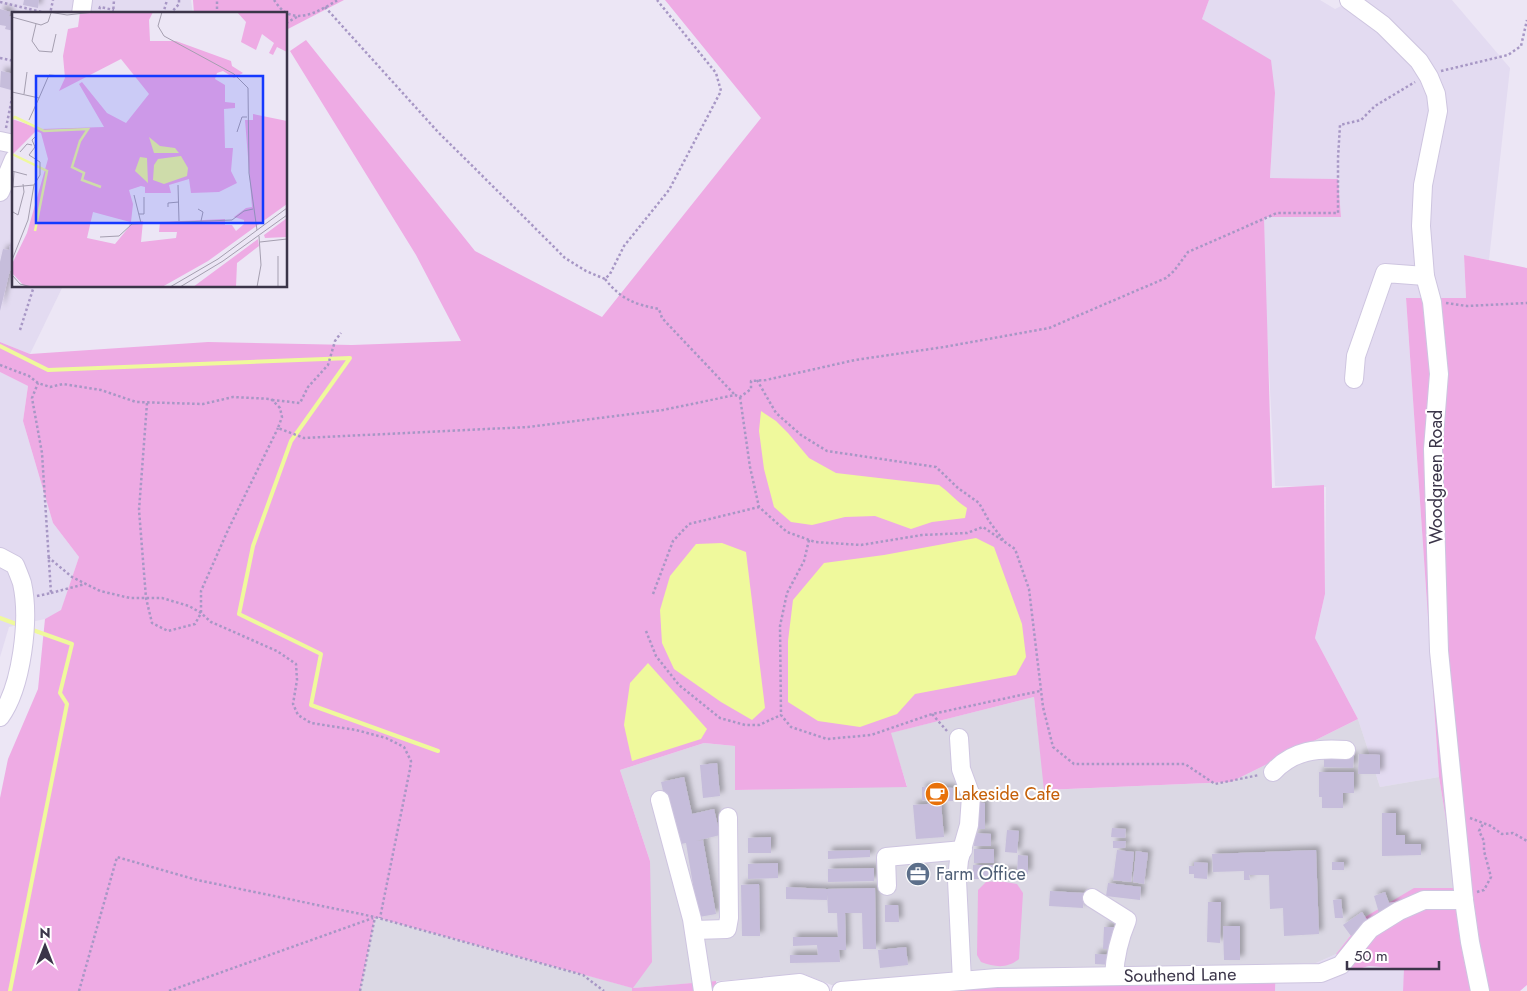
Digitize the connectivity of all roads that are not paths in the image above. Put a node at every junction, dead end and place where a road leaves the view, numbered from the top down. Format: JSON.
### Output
{"nodes":[{"id":1,"x":1349,"y":0,"type":"edge"},
{"id":2,"x":12,"y":164,"type":"edge"},
{"id":3,"x":0,"y":192,"type":"edge"},
{"id":4,"x":1425,"y":276,"type":"junction"},
{"id":5,"x":1354,"y":379,"type":"dead end"},
{"id":6,"x":0,"y":557,"type":"edge"},
{"id":7,"x":0,"y":717,"type":"edge"},
{"id":8,"x":959,"y":738,"type":"road end"},
{"id":9,"x":1346,"y":750,"type":"dead end"},
{"id":10,"x":1273,"y":772,"type":"road end"},
{"id":11,"x":660,"y":800,"type":"dead end"},
{"id":12,"x":728,"y":817,"type":"dead end"},
{"id":13,"x":962,"y":850,"type":"junction"},
{"id":14,"x":887,"y":886,"type":"dead end"},
{"id":15,"x":1092,"y":898,"type":"dead end"},
{"id":16,"x":1464,"y":899,"type":"junction"},
{"id":17,"x":694,"y":930,"type":"junction"},
{"id":18,"x":1114,"y":976,"type":"junction"},
{"id":19,"x":962,"y":981,"type":"junction"},
{"id":20,"x":703,"y":991,"type":"edge"},
{"id":21,"x":722,"y":991,"type":"edge"},
{"id":22,"x":820,"y":991,"type":"edge"},
{"id":23,"x":841,"y":991,"type":"edge"},
{"id":24,"x":1480,"y":991,"type":"edge"}],
"edges":[{"from":1,"to":4,"type":"street","name":"Woodgreen Road"},
{"from":2,"to":3,"type":"street"},
{"from":4,"to":5,"type":"street"},
{"from":4,"to":16,"type":"street","name":"Woodgreen Road"},
{"from":6,"to":7,"type":"street"},
{"from":8,"to":13,"type":"street"},
{"from":9,"to":10,"type":"street"},
{"from":11,"to":17,"type":"street"},
{"from":12,"to":17,"type":"street"},
{"from":13,"to":14,"type":"street"},
{"from":13,"to":19,"type":"street"},
{"from":15,"to":18,"type":"street"},
{"from":16,"to":18,"type":"street","name":"Southend Lane"},
{"from":16,"to":24,"type":"street","name":"Woodgreen Road"},
{"from":17,"to":20,"type":"street"},
{"from":18,"to":19,"type":"street","name":"Southend Lane"},
{"from":19,"to":23,"type":"street","name":"Southend Lane"},
{"from":21,"to":22,"type":"street"}]}
